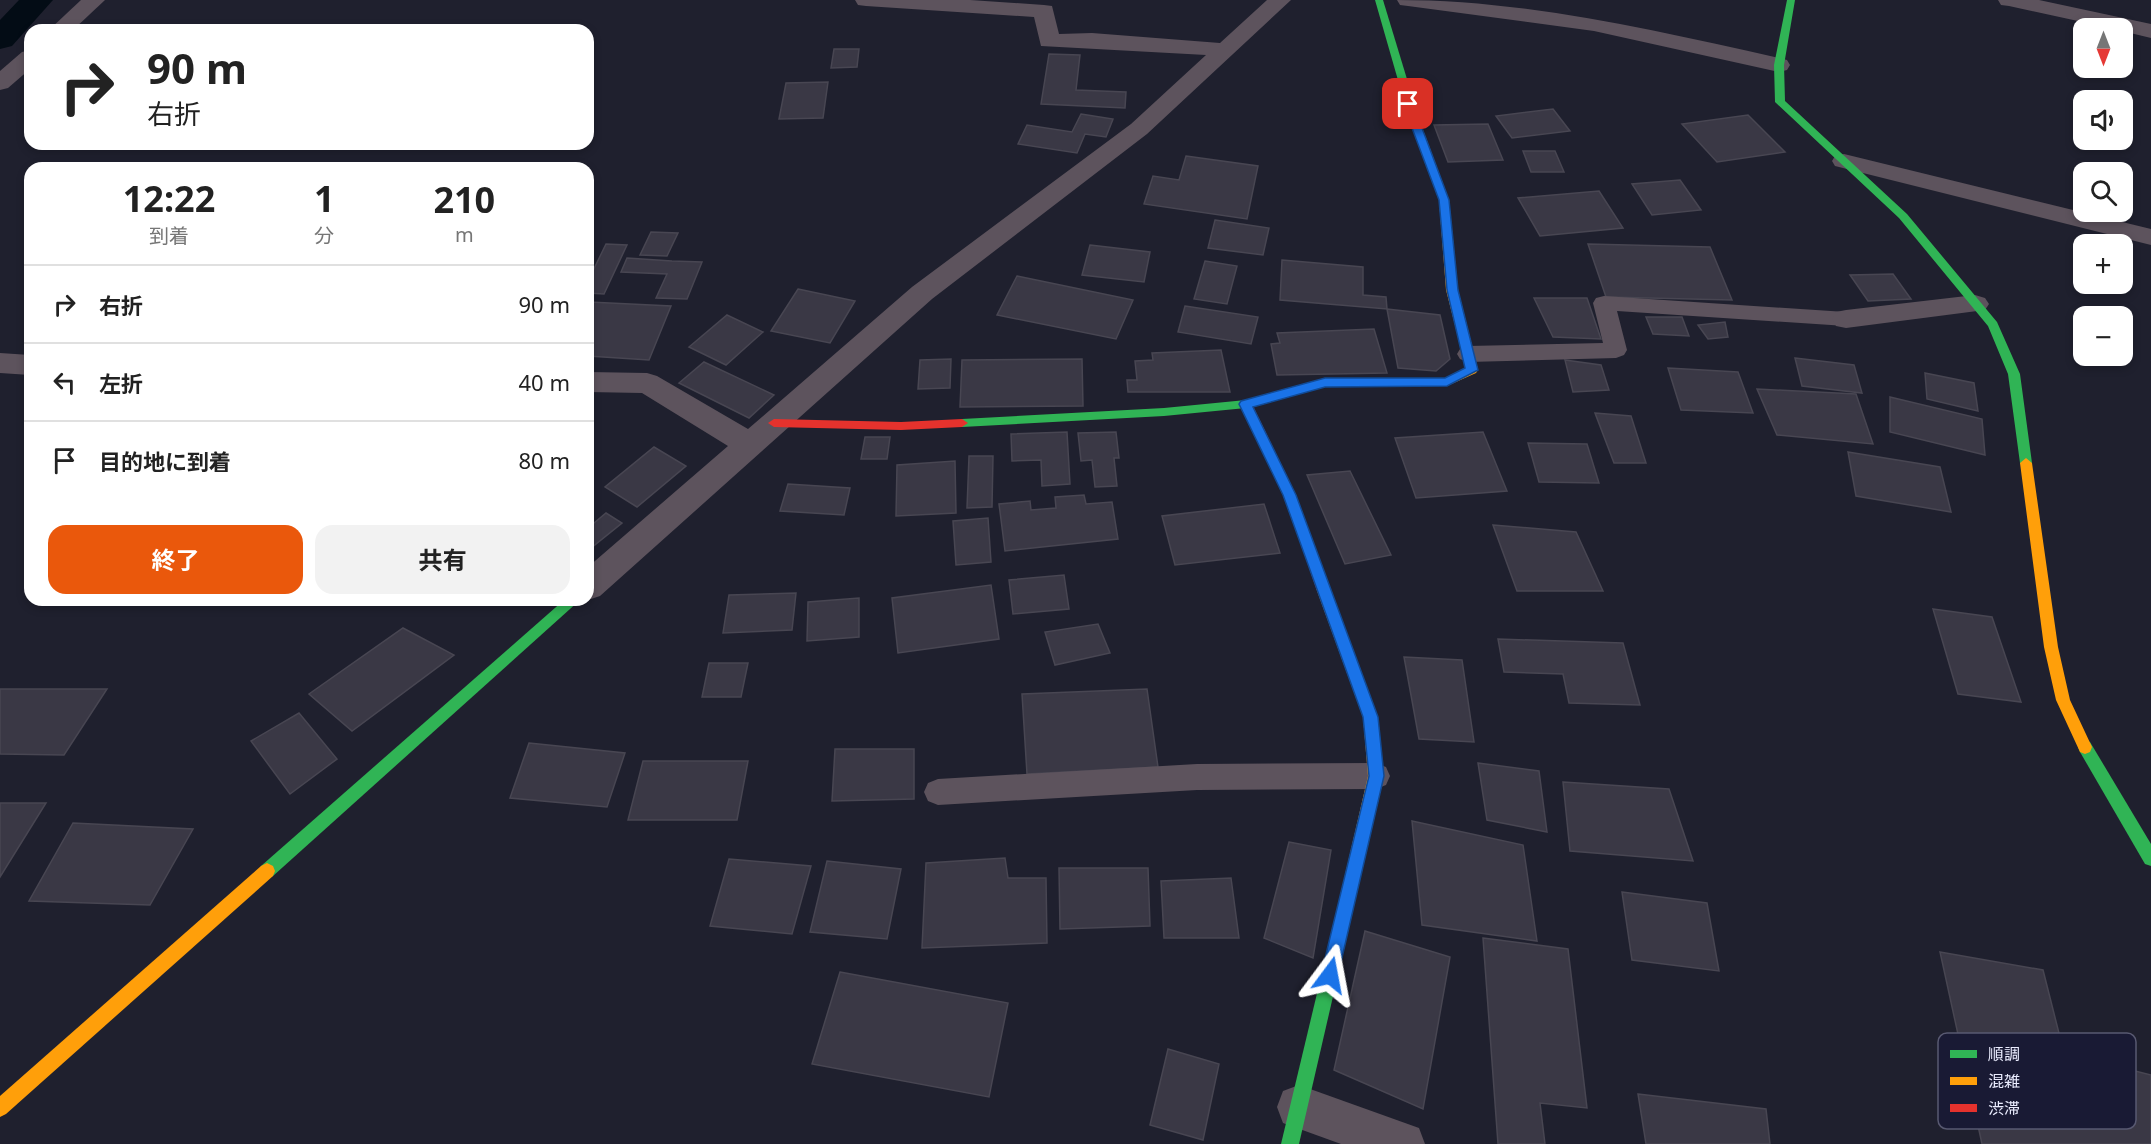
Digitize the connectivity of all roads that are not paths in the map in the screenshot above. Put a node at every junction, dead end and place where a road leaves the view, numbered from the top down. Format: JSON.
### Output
{"nodes":[{"id":1,"x":94,"y":0,"type":"edge"},
{"id":2,"x":866,"y":0,"type":"edge"},
{"id":3,"x":1280,"y":0,"type":"edge"},
{"id":4,"x":1379,"y":0,"type":"edge"},
{"id":5,"x":1408,"y":0,"type":"edge"},
{"id":6,"x":1791,"y":0,"type":"edge"},
{"id":7,"x":2009,"y":0,"type":"edge"},
{"id":8,"x":67,"y":24,"type":"edge"},
{"id":9,"x":2151,"y":31,"type":"edge"},
{"id":10,"x":1222,"y":50,"type":"junction"},
{"id":11,"x":24,"y":62,"type":"edge"},
{"id":12,"x":1779,"y":65,"type":"junction"},
{"id":13,"x":0,"y":83,"type":"edge"},
{"id":14,"x":1844,"y":161,"type":"junction"},
{"id":15,"x":2151,"y":237,"type":"edge"},
{"id":16,"x":1975,"y":304,"type":"junction"},
{"id":17,"x":1846,"y":319,"type":"joint"},
{"id":18,"x":1468,"y":354,"type":"junction"},
{"id":19,"x":0,"y":363,"type":"edge"},
{"id":20,"x":24,"y":365,"type":"edge"},
{"id":21,"x":594,"y":382,"type":"edge"},
{"id":22,"x":1246,"y":404,"type":"junction"},
{"id":23,"x":774,"y":423,"type":"junction"},
{"id":24,"x":749,"y":444,"type":"junction"},
{"id":25,"x":594,"y":582,"type":"edge"},
{"id":26,"x":566,"y":606,"type":"edge"},
{"id":27,"x":1376,"y":776,"type":"junction"},
{"id":28,"x":938,"y":792,"type":"dead end"},
{"id":29,"x":2151,"y":859,"type":"edge"},
{"id":30,"x":0,"y":1108,"type":"edge"},
{"id":31,"x":1294,"y":1126,"type":"edge"},
{"id":32,"x":1403,"y":1144,"type":"edge"}],
"edges":[{"from":1,"to":8,"type":"street"},
{"from":2,"to":10,"type":"street"},
{"from":3,"to":10,"type":"street"},
{"from":4,"to":18,"type":"street"},
{"from":5,"to":12,"type":"street"},
{"from":6,"to":12,"type":"street"},
{"from":7,"to":9,"type":"street"},
{"from":10,"to":23,"type":"street"},
{"from":11,"to":13,"type":"street"},
{"from":12,"to":14,"type":"street"},
{"from":14,"to":15,"type":"street"},
{"from":14,"to":16,"type":"street"},
{"from":16,"to":17,"type":"street"},
{"from":16,"to":29,"type":"street"},
{"from":17,"to":18,"type":"lane"},
{"from":18,"to":22,"type":"street"},
{"from":19,"to":20,"type":"street"},
{"from":21,"to":24,"type":"street"},
{"from":22,"to":23,"type":"street"},
{"from":22,"to":27,"type":"street"},
{"from":23,"to":24,"type":"street"},
{"from":24,"to":25,"type":"street"},
{"from":26,"to":30,"type":"street"},
{"from":27,"to":28,"type":"lane"},
{"from":27,"to":31,"type":"street"},
{"from":31,"to":32,"type":"street"}]}
